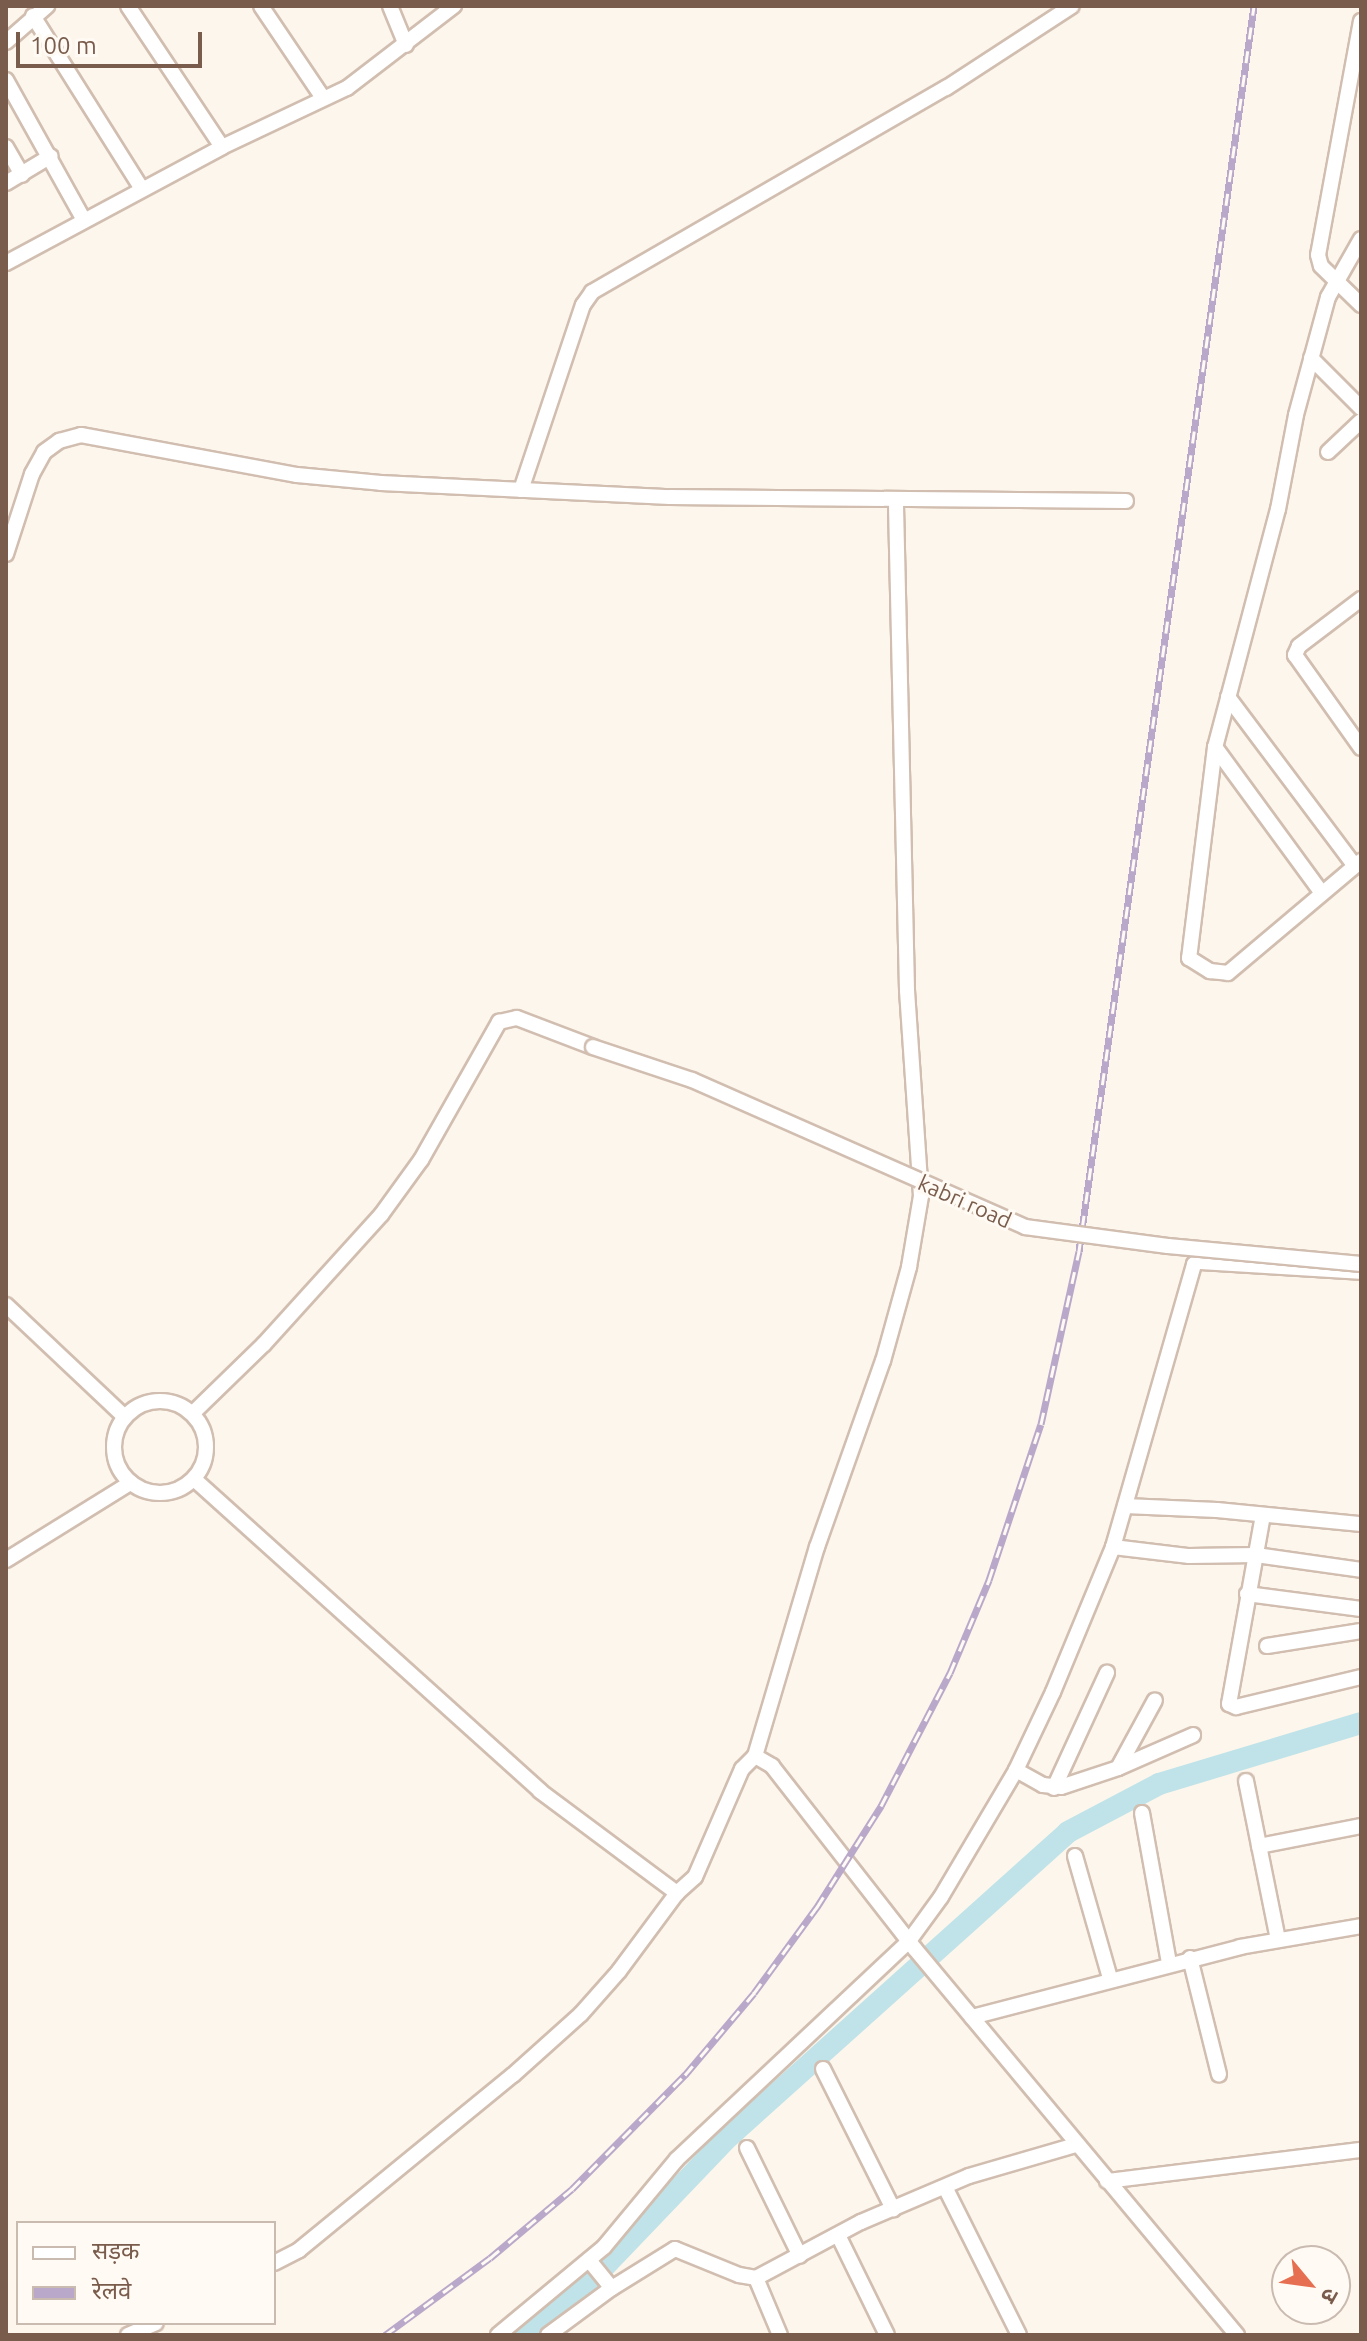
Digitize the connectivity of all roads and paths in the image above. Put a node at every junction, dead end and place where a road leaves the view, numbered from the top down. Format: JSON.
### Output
{"nodes":[{"id":1,"x":47,"y":6,"type":"edge"},
{"id":2,"x":128,"y":6,"type":"edge"},
{"id":3,"x":261,"y":6,"type":"edge"},
{"id":4,"x":390,"y":6,"type":"edge"},
{"id":5,"x":454,"y":6,"type":"edge"},
{"id":6,"x":1072,"y":6,"type":"edge"},
{"id":7,"x":33,"y":16,"type":"junction"},
{"id":8,"x":1361,"y":21,"type":"edge"},
{"id":9,"x":6,"y":42,"type":"edge"},
{"id":10,"x":406,"y":45,"type":"junction"},
{"id":11,"x":6,"y":80,"type":"edge"},
{"id":12,"x":323,"y":98,"type":"junction"},
{"id":13,"x":6,"y":147,"type":"edge"},
{"id":14,"x":222,"y":147,"type":"junction"},
{"id":15,"x":51,"y":156,"type":"junction"},
{"id":16,"x":22,"y":175,"type":"junction"},
{"id":17,"x":6,"y":183,"type":"edge"},
{"id":18,"x":142,"y":189,"type":"junction"},
{"id":19,"x":84,"y":220,"type":"junction"},
{"id":20,"x":1361,"y":239,"type":"edge"},
{"id":21,"x":6,"y":263,"type":"edge"},
{"id":22,"x":1336,"y":279,"type":"junction"},
{"id":23,"x":1361,"y":305,"type":"edge"},
{"id":24,"x":1311,"y":358,"type":"junction"},
{"id":25,"x":1361,"y":408,"type":"edge"},
{"id":26,"x":1361,"y":421,"type":"edge"},
{"id":27,"x":1328,"y":452,"type":"dead end"},
{"id":28,"x":521,"y":490,"type":"junction"},
{"id":29,"x":896,"y":500,"type":"junction"},
{"id":30,"x":1126,"y":501,"type":"dead end"},
{"id":31,"x":6,"y":554,"type":"edge"},
{"id":32,"x":1361,"y":599,"type":"edge"},
{"id":33,"x":1228,"y":697,"type":"junction"},
{"id":34,"x":1215,"y":747,"type":"junction"},
{"id":35,"x":1361,"y":748,"type":"edge"},
{"id":36,"x":1358,"y":864,"type":"edge"},
{"id":37,"x":1322,"y":893,"type":"junction"},
{"id":38,"x":1361,"y":1264,"type":"edge"},
{"id":39,"x":1361,"y":1272,"type":"edge"},
{"id":40,"x":6,"y":1305,"type":"edge"},
{"id":41,"x":193,"y":1413,"type":"junction"},
{"id":42,"x":125,"y":1417,"type":"junction"},
{"id":43,"x":194,"y":1479,"type":"junction"},
{"id":44,"x":130,"y":1483,"type":"junction"},
{"id":45,"x":1125,"y":1506,"type":"junction"},
{"id":46,"x":1263,"y":1515,"type":"junction"},
{"id":47,"x":1361,"y":1524,"type":"edge"},
{"id":48,"x":1113,"y":1547,"type":"junction"},
{"id":49,"x":1256,"y":1555,"type":"junction"},
{"id":50,"x":6,"y":1560,"type":"edge"},
{"id":51,"x":1361,"y":1570,"type":"edge"},
{"id":52,"x":1247,"y":1594,"type":"junction"},
{"id":53,"x":1361,"y":1609,"type":"edge"},
{"id":54,"x":1361,"y":1631,"type":"edge"},
{"id":55,"x":1267,"y":1646,"type":"dead end"},
{"id":56,"x":1107,"y":1673,"type":"dead end"},
{"id":57,"x":1361,"y":1677,"type":"edge"},
{"id":58,"x":1155,"y":1700,"type":"dead end"},
{"id":59,"x":1193,"y":1735,"type":"dead end"},
{"id":60,"x":755,"y":1756,"type":"junction"},
{"id":61,"x":1118,"y":1768,"type":"junction"},
{"id":62,"x":1016,"y":1770,"type":"junction"},
{"id":63,"x":1246,"y":1781,"type":"dead end"},
{"id":64,"x":1054,"y":1788,"type":"junction"},
{"id":65,"x":1142,"y":1813,"type":"dead end"},
{"id":66,"x":1361,"y":1826,"type":"edge"},
{"id":67,"x":1259,"y":1846,"type":"junction"},
{"id":68,"x":1075,"y":1856,"type":"dead end"},
{"id":69,"x":677,"y":1893,"type":"junction"},
{"id":70,"x":1361,"y":1926,"type":"edge"},
{"id":71,"x":1278,"y":1940,"type":"junction"},
{"id":72,"x":912,"y":1945,"type":"junction"},
{"id":73,"x":1190,"y":1958,"type":"junction"},
{"id":74,"x":1169,"y":1963,"type":"junction"},
{"id":75,"x":1110,"y":1978,"type":"junction"},
{"id":76,"x":972,"y":2017,"type":"junction"},
{"id":77,"x":823,"y":2069,"type":"dead end"},
{"id":78,"x":1219,"y":2074,"type":"dead end"},
{"id":79,"x":1076,"y":2145,"type":"junction"},
{"id":80,"x":747,"y":2148,"type":"dead end"},
{"id":81,"x":1361,"y":2150,"type":"edge"},
{"id":82,"x":1107,"y":2181,"type":"junction"},
{"id":83,"x":945,"y":2187,"type":"junction"},
{"id":84,"x":893,"y":2209,"type":"junction"},
{"id":85,"x":838,"y":2235,"type":"junction"},
{"id":86,"x":800,"y":2256,"type":"junction"},
{"id":87,"x":589,"y":2260,"type":"junction"},
{"id":88,"x":276,"y":2262,"type":"edge"},
{"id":89,"x":756,"y":2278,"type":"junction"},
{"id":90,"x":612,"y":2288,"type":"junction"},
{"id":91,"x":151,"y":2325,"type":"edge"},
{"id":92,"x":507,"y":2332,"type":"edge"},
{"id":93,"x":128,"y":2335,"type":"edge"},
{"id":94,"x":548,"y":2335,"type":"edge"},
{"id":95,"x":780,"y":2335,"type":"edge"},
{"id":96,"x":887,"y":2335,"type":"edge"},
{"id":97,"x":1019,"y":2335,"type":"edge"},
{"id":98,"x":1237,"y":2335,"type":"edge"}],
"edges":[{"from":1,"to":7,"type":"street"},
{"from":2,"to":14,"type":"street"},
{"from":3,"to":12,"type":"street"},
{"from":4,"to":10,"type":"street"},
{"from":5,"to":10,"type":"street"},
{"from":6,"to":28,"type":"street"},
{"from":7,"to":9,"type":"street"},
{"from":7,"to":18,"type":"street"},
{"from":8,"to":22,"type":"street"},
{"from":10,"to":12,"type":"street"},
{"from":11,"to":15,"type":"street"},
{"from":12,"to":14,"type":"street"},
{"from":13,"to":16,"type":"street"},
{"from":14,"to":18,"type":"street"},
{"from":15,"to":16,"type":"street"},
{"from":15,"to":19,"type":"street"},
{"from":16,"to":17,"type":"street"},
{"from":18,"to":19,"type":"street"},
{"from":19,"to":21,"type":"street"},
{"from":20,"to":22,"type":"street"},
{"from":22,"to":23,"type":"street"},
{"from":22,"to":24,"type":"street"},
{"from":24,"to":25,"type":"street"},
{"from":24,"to":33,"type":"street"},
{"from":26,"to":27,"type":"street"},
{"from":28,"to":29,"type":"street"},
{"from":28,"to":31,"type":"street"},
{"from":29,"to":30,"type":"street"},
{"from":29,"to":60,"type":"street"},
{"from":32,"to":35,"type":"street"},
{"from":33,"to":34,"type":"street"},
{"from":33,"to":36,"type":"street"},
{"from":34,"to":37,"type":"street"},
{"from":34,"to":37,"type":"street"},
{"from":36,"to":37,"type":"street"},
{"from":38,"to":41,"type":"street","name":"kabri road","bridge":true},
{"from":39,"to":45,"type":"street"},
{"from":40,"to":42,"type":"street"},
{"from":41,"to":42,"type":"street"},
{"from":41,"to":43,"type":"street"},
{"from":42,"to":44,"type":"street"},
{"from":43,"to":44,"type":"street"},
{"from":43,"to":69,"type":"street"},
{"from":44,"to":50,"type":"street"},
{"from":45,"to":46,"type":"street"},
{"from":45,"to":48,"type":"street"},
{"from":46,"to":47,"type":"street"},
{"from":46,"to":49,"type":"street"},
{"from":48,"to":49,"type":"street"},
{"from":48,"to":62,"type":"street"},
{"from":49,"to":51,"type":"street"},
{"from":49,"to":52,"type":"street"},
{"from":52,"to":53,"type":"street"},
{"from":52,"to":57,"type":"street"},
{"from":54,"to":55,"type":"street"},
{"from":56,"to":64,"type":"street"},
{"from":58,"to":61,"type":"street"},
{"from":59,"to":61,"type":"street"},
{"from":60,"to":69,"type":"street"},
{"from":60,"to":72,"type":"street"},
{"from":61,"to":64,"type":"street"},
{"from":62,"to":64,"type":"street"},
{"from":62,"to":72,"type":"street"},
{"from":63,"to":67,"type":"street"},
{"from":65,"to":74,"type":"street"},
{"from":66,"to":67,"type":"street"},
{"from":67,"to":71,"type":"street"},
{"from":68,"to":75,"type":"street"},
{"from":69,"to":88,"type":"street"},
{"from":70,"to":71,"type":"street"},
{"from":71,"to":73,"type":"street"},
{"from":72,"to":76,"type":"street"},
{"from":72,"to":87,"type":"street"},
{"from":73,"to":74,"type":"street"},
{"from":73,"to":78,"type":"street"},
{"from":74,"to":75,"type":"street"},
{"from":75,"to":76,"type":"street"},
{"from":76,"to":79,"type":"street"},
{"from":77,"to":84,"type":"street"},
{"from":79,"to":82,"type":"street"},
{"from":79,"to":83,"type":"street"},
{"from":80,"to":86,"type":"street"},
{"from":81,"to":82,"type":"street"},
{"from":82,"to":98,"type":"street"},
{"from":83,"to":84,"type":"street"},
{"from":83,"to":97,"type":"street"},
{"from":84,"to":85,"type":"street"},
{"from":85,"to":86,"type":"street"},
{"from":85,"to":96,"type":"street"},
{"from":86,"to":89,"type":"street"},
{"from":87,"to":90,"type":"street"},
{"from":87,"to":92,"type":"street"},
{"from":89,"to":90,"type":"street"},
{"from":89,"to":95,"type":"street"},
{"from":90,"to":94,"type":"street"},
{"from":91,"to":93,"type":"street"}]}
